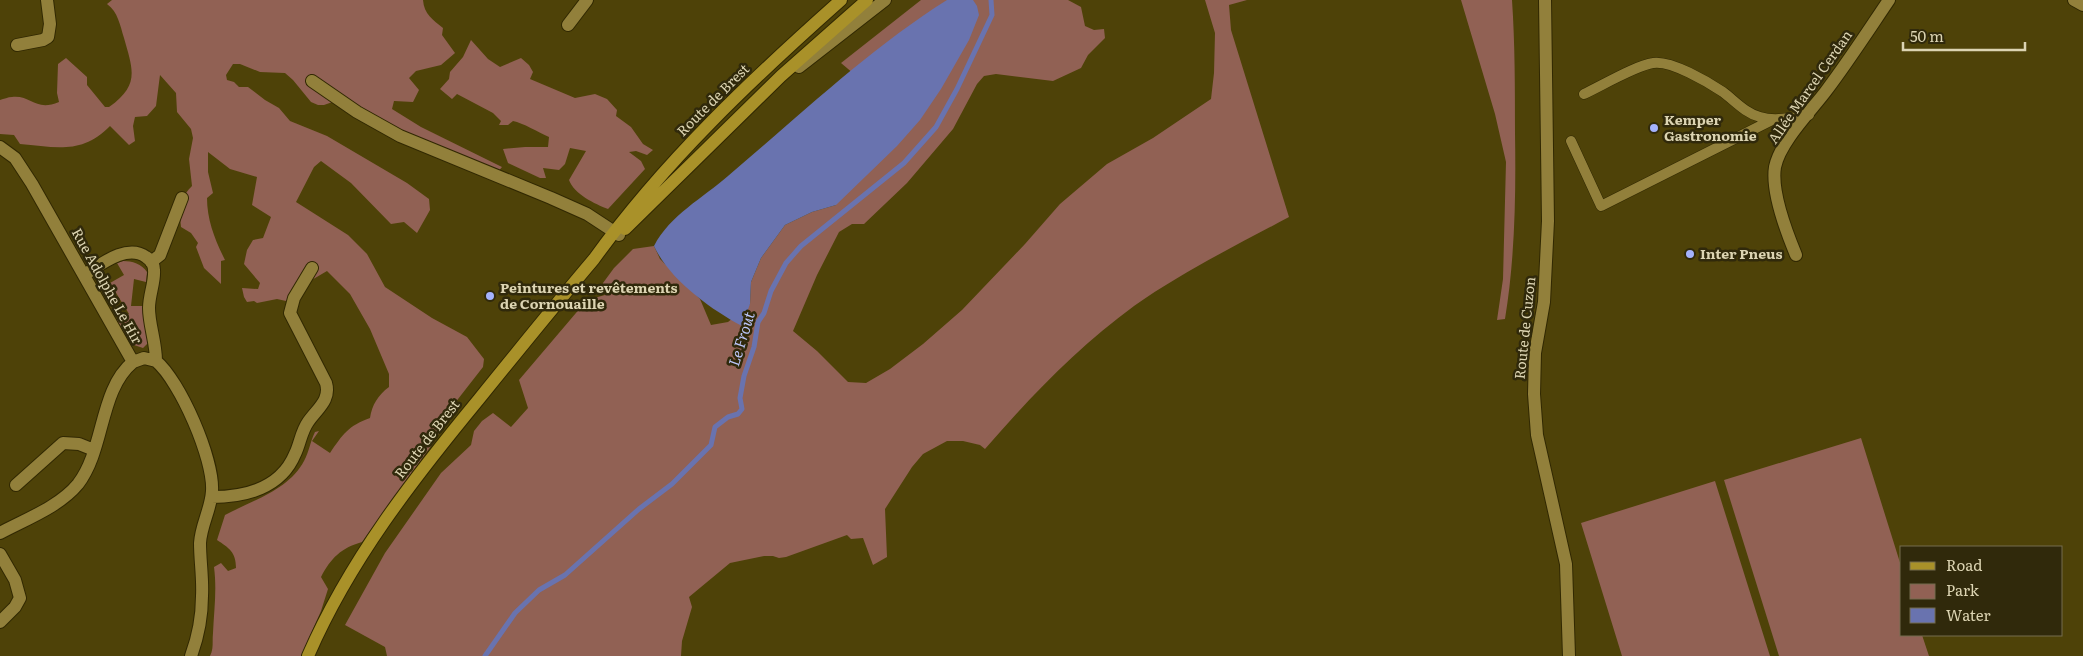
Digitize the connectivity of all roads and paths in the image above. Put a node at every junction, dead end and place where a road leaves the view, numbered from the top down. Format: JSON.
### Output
{"nodes":[{"id":1,"x":47,"y":0,"type":"edge"},
{"id":2,"x":587,"y":0,"type":"edge"},
{"id":3,"x":841,"y":0,"type":"edge"},
{"id":4,"x":867,"y":0,"type":"edge"},
{"id":5,"x":885,"y":0,"type":"edge"},
{"id":6,"x":1545,"y":0,"type":"edge"},
{"id":7,"x":1889,"y":0,"type":"edge"},
{"id":8,"x":2074,"y":0,"type":"edge"},
{"id":9,"x":2083,"y":5,"type":"edge"},
{"id":10,"x":568,"y":25,"type":"dead end"},
{"id":11,"x":17,"y":45,"type":"dead end"},
{"id":12,"x":312,"y":81,"type":"dead end"},
{"id":13,"x":1584,"y":94,"type":"dead end"},
{"id":14,"x":752,"y":104,"type":"junction"},
{"id":15,"x":1809,"y":115,"type":"junction"},
{"id":16,"x":1772,"y":120,"type":"junction"},
{"id":17,"x":1571,"y":140,"type":"dead end"},
{"id":18,"x":0,"y":147,"type":"edge"},
{"id":19,"x":182,"y":198,"type":"dead end"},
{"id":20,"x":617,"y":233,"type":"junction"},
{"id":21,"x":1796,"y":255,"type":"dead end"},
{"id":22,"x":151,"y":262,"type":"junction"},
{"id":23,"x":312,"y":268,"type":"dead end"},
{"id":24,"x":84,"y":275,"type":"junction"},
{"id":25,"x":156,"y":361,"type":"junction"},
{"id":26,"x":132,"y":362,"type":"junction"},
{"id":27,"x":94,"y":450,"type":"junction"},
{"id":28,"x":16,"y":486,"type":"dead end"},
{"id":29,"x":212,"y":497,"type":"junction"},
{"id":30,"x":0,"y":533,"type":"edge"},
{"id":31,"x":0,"y":554,"type":"edge"},
{"id":32,"x":0,"y":622,"type":"edge"},
{"id":33,"x":191,"y":656,"type":"edge"},
{"id":34,"x":308,"y":656,"type":"edge"},
{"id":35,"x":1569,"y":656,"type":"edge"}],
"edges":[{"from":1,"to":11,"type":"street"},
{"from":2,"to":10,"type":"street"},
{"from":3,"to":20,"type":"main road","name":"Route de Brest"},
{"from":4,"to":14,"type":"main road","name":"Route de Brest"},
{"from":5,"to":14,"type":"street","name":"Route de Brest"},
{"from":6,"to":35,"type":"street","name":"Route de Cuzon"},
{"from":7,"to":15,"type":"street","name":"Allée Marcel Cerdan"},
{"from":8,"to":9,"type":"street"},
{"from":12,"to":20,"type":"street"},
{"from":13,"to":16,"type":"lane"},
{"from":14,"to":20,"type":"main road","name":"Route de Brest"},
{"from":15,"to":16,"type":"lane"},
{"from":15,"to":21,"type":"street","name":"Allée Marcel Cerdan"},
{"from":16,"to":17,"type":"lane"},
{"from":18,"to":24,"type":"street","name":"Rue Adolphe Le Hir"},
{"from":19,"to":22,"type":"street"},
{"from":20,"to":34,"type":"main road","name":"Route de Brest"},
{"from":22,"to":24,"type":"street"},
{"from":22,"to":25,"type":"street"},
{"from":23,"to":29,"type":"street"},
{"from":24,"to":26,"type":"street","name":"Rue Adolphe Le Hir"},
{"from":25,"to":26,"type":"street"},
{"from":25,"to":29,"type":"street"},
{"from":26,"to":27,"type":"street","name":"Rue Adolphe Le Hir"},
{"from":27,"to":28,"type":"street"},
{"from":27,"to":30,"type":"street","name":"Rue Adolphe Le Hir"},
{"from":29,"to":33,"type":"street"},
{"from":31,"to":32,"type":"street"}]}
